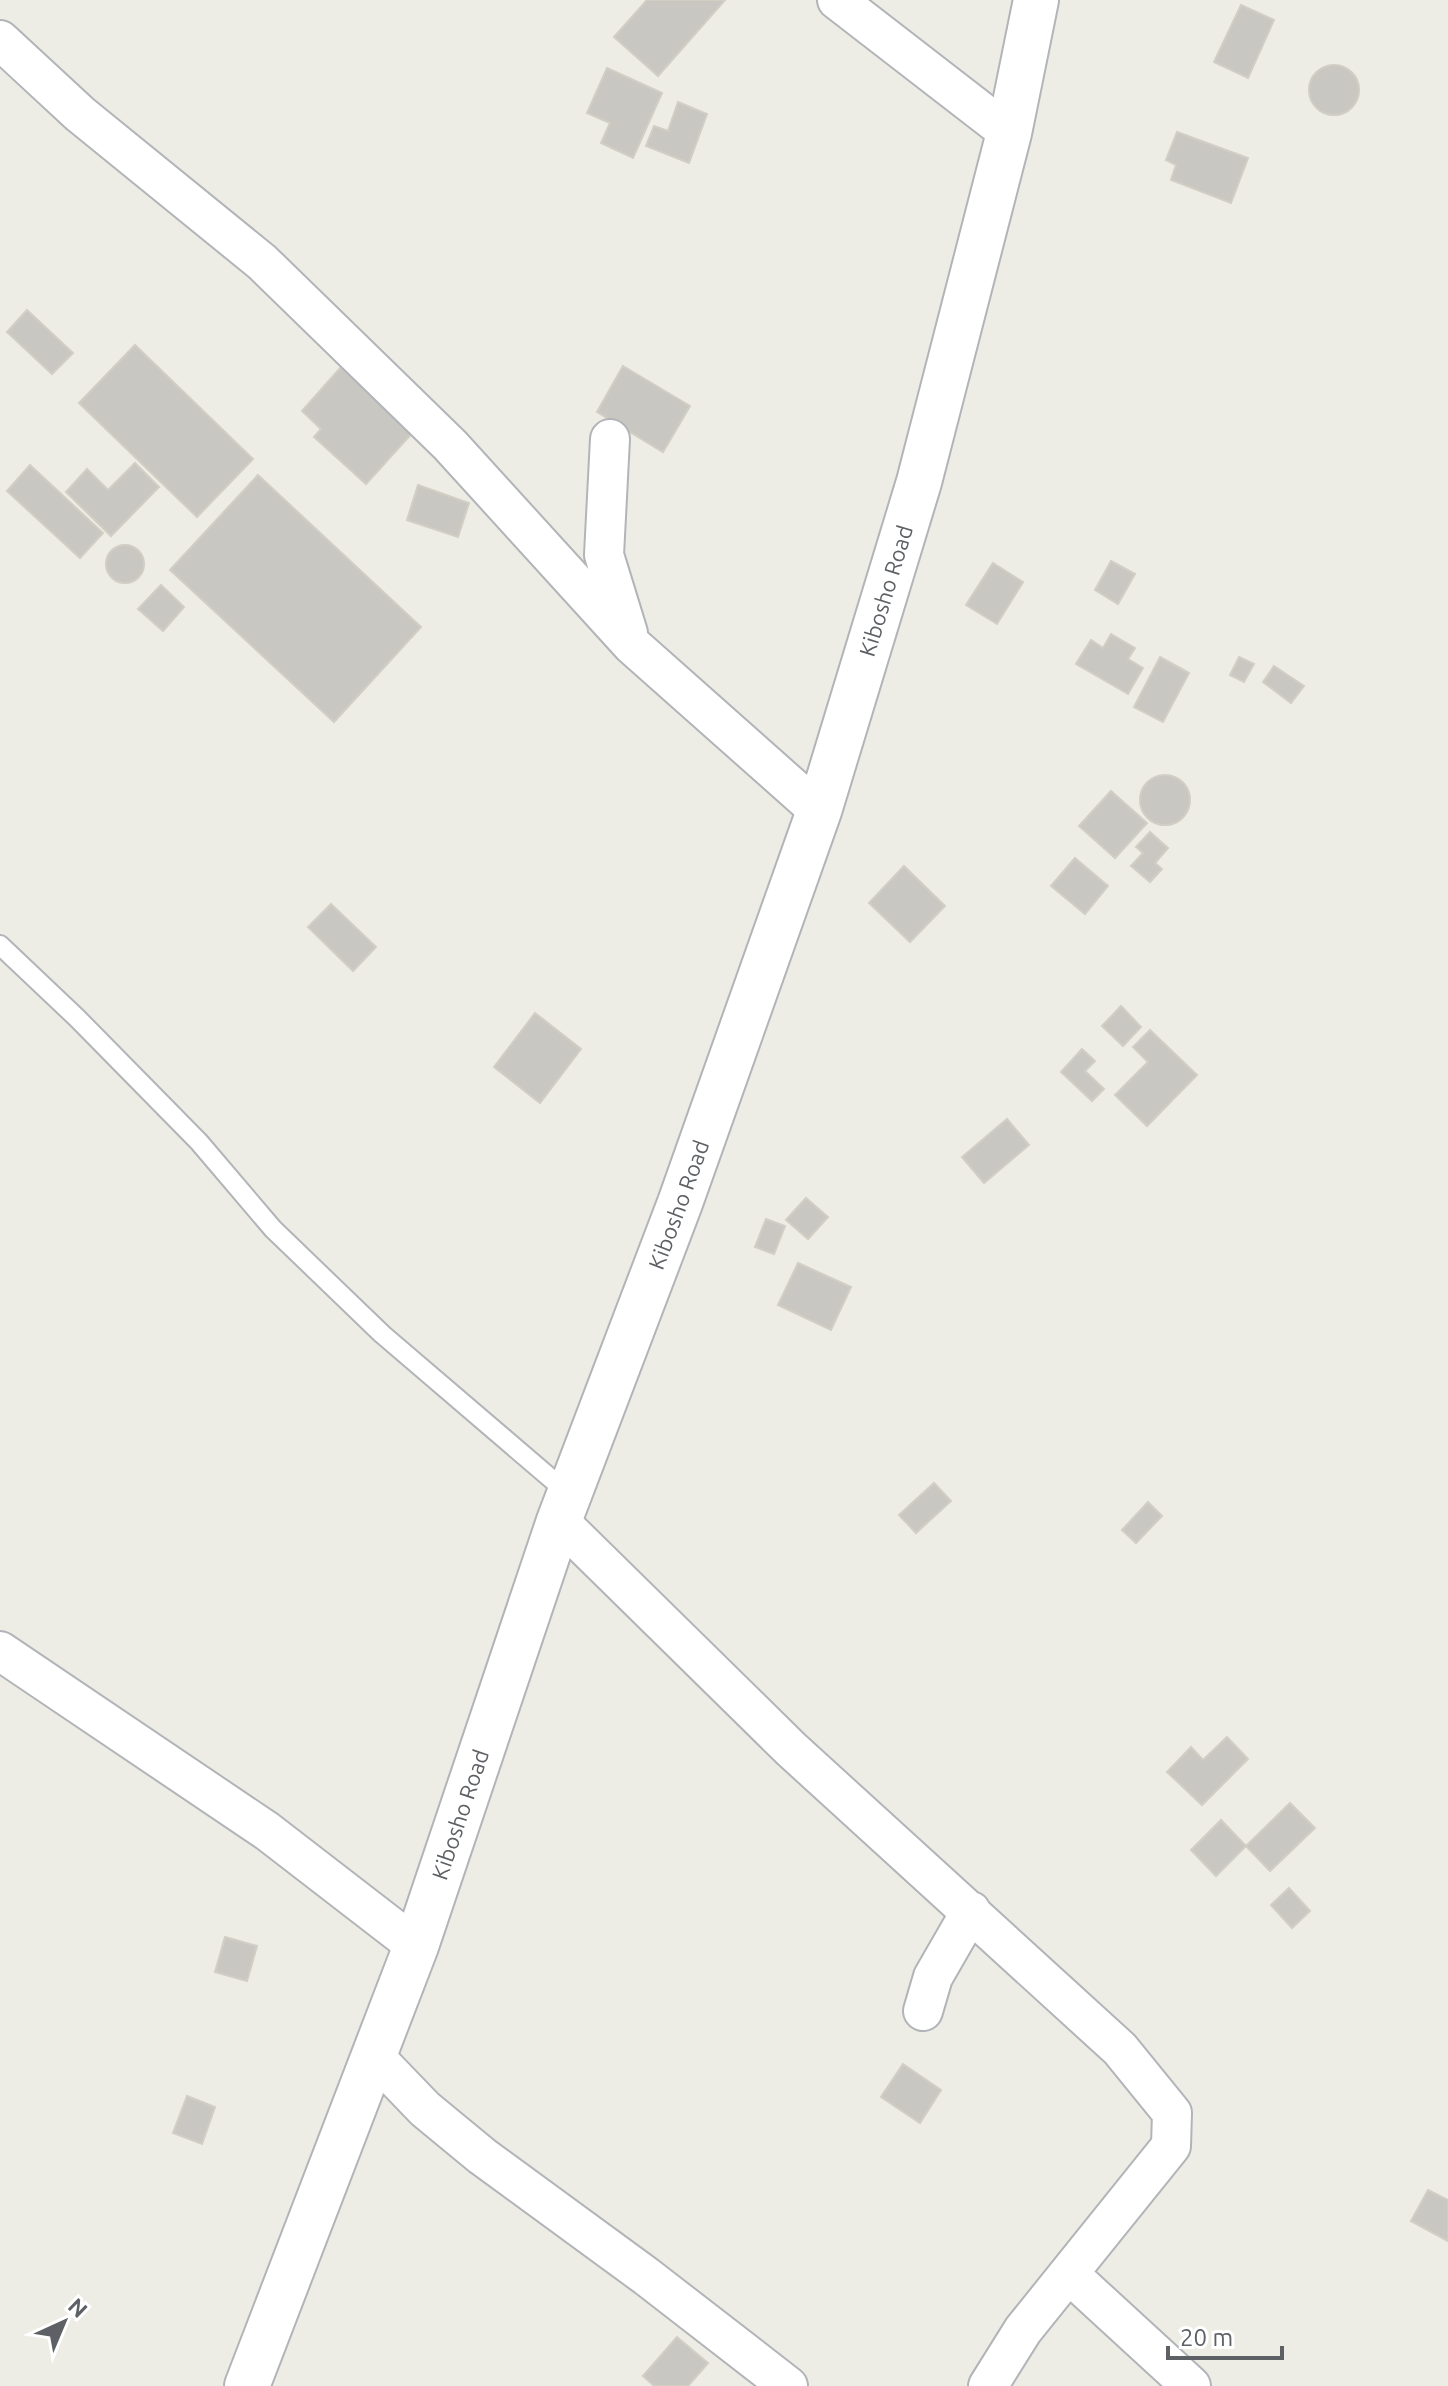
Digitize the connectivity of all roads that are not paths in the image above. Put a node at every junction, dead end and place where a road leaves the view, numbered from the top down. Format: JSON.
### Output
{"nodes":[{"id":1,"x":837,"y":0,"type":"edge"},
{"id":2,"x":1036,"y":0,"type":"edge"},
{"id":3,"x":0,"y":40,"type":"edge"},
{"id":4,"x":1009,"y":133,"type":"junction"},
{"id":5,"x":610,"y":439,"type":"dead end"},
{"id":6,"x":632,"y":645,"type":"junction"},
{"id":7,"x":819,"y":811,"type":"junction"},
{"id":8,"x":0,"y":945,"type":"edge"},
{"id":9,"x":564,"y":1508,"type":"junction"},
{"id":10,"x":0,"y":1651,"type":"edge"},
{"id":11,"x":971,"y":1911,"type":"junction"},
{"id":12,"x":416,"y":1946,"type":"junction"},
{"id":13,"x":923,"y":2011,"type":"dead end"},
{"id":14,"x":373,"y":2055,"type":"junction"},
{"id":15,"x":1069,"y":2274,"type":"junction"},
{"id":16,"x":247,"y":2386,"type":"edge"},
{"id":17,"x":788,"y":2386,"type":"edge"},
{"id":18,"x":988,"y":2386,"type":"edge"},
{"id":19,"x":1191,"y":2386,"type":"edge"}],
"edges":[{"from":1,"to":4,"type":"street"},
{"from":2,"to":4,"type":"street","name":"Kibosho Road"},
{"from":3,"to":6,"type":"street"},
{"from":4,"to":7,"type":"street","name":"Kibosho Road"},
{"from":5,"to":6,"type":"street"},
{"from":6,"to":7,"type":"street"},
{"from":7,"to":9,"type":"street","name":"Kibosho Road"},
{"from":8,"to":9,"type":"lane"},
{"from":9,"to":11,"type":"street"},
{"from":9,"to":12,"type":"street","name":"Kibosho Road"},
{"from":10,"to":12,"type":"street"},
{"from":11,"to":13,"type":"street"},
{"from":11,"to":15,"type":"street"},
{"from":12,"to":14,"type":"street","name":"Kibosho Road"},
{"from":14,"to":16,"type":"street","name":"Kibosho Road"},
{"from":14,"to":17,"type":"street"},
{"from":15,"to":18,"type":"street"},
{"from":15,"to":19,"type":"street"}]}
